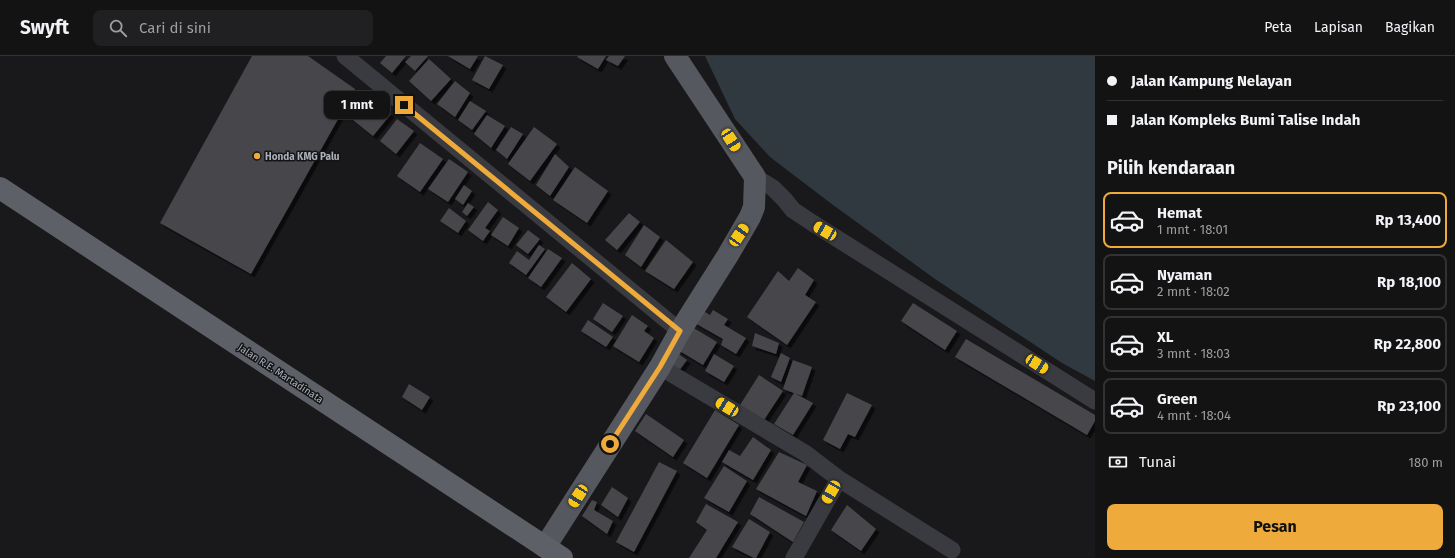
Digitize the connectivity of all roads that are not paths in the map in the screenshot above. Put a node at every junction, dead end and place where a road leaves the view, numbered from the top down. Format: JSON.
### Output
{"nodes":[{"id":1,"x":345,"y":56,"type":"edge"},
{"id":2,"x":675,"y":56,"type":"edge"},
{"id":3,"x":755,"y":177,"type":"junction"},
{"id":4,"x":0,"y":188,"type":"edge"},
{"id":5,"x":680,"y":331,"type":"junction"},
{"id":6,"x":660,"y":367,"type":"junction"},
{"id":7,"x":1095,"y":401,"type":"edge"},
{"id":8,"x":839,"y":479,"type":"junction"},
{"id":9,"x":952,"y":550,"type":"dead end"},
{"id":10,"x":553,"y":552,"type":"edge"},
{"id":11,"x":794,"y":558,"type":"edge"}],
"edges":[{"from":1,"to":5,"type":"street"},
{"from":2,"to":3,"type":"main road"},
{"from":3,"to":5,"type":"main road"},
{"from":3,"to":7,"type":"street"},
{"from":4,"to":10,"type":"highway","name":"Jalan R.E. Martadinata"},
{"from":5,"to":6,"type":"main road"},
{"from":6,"to":8,"type":"street"},
{"from":6,"to":10,"type":"main road"},
{"from":8,"to":9,"type":"street"},
{"from":8,"to":11,"type":"street"}]}
